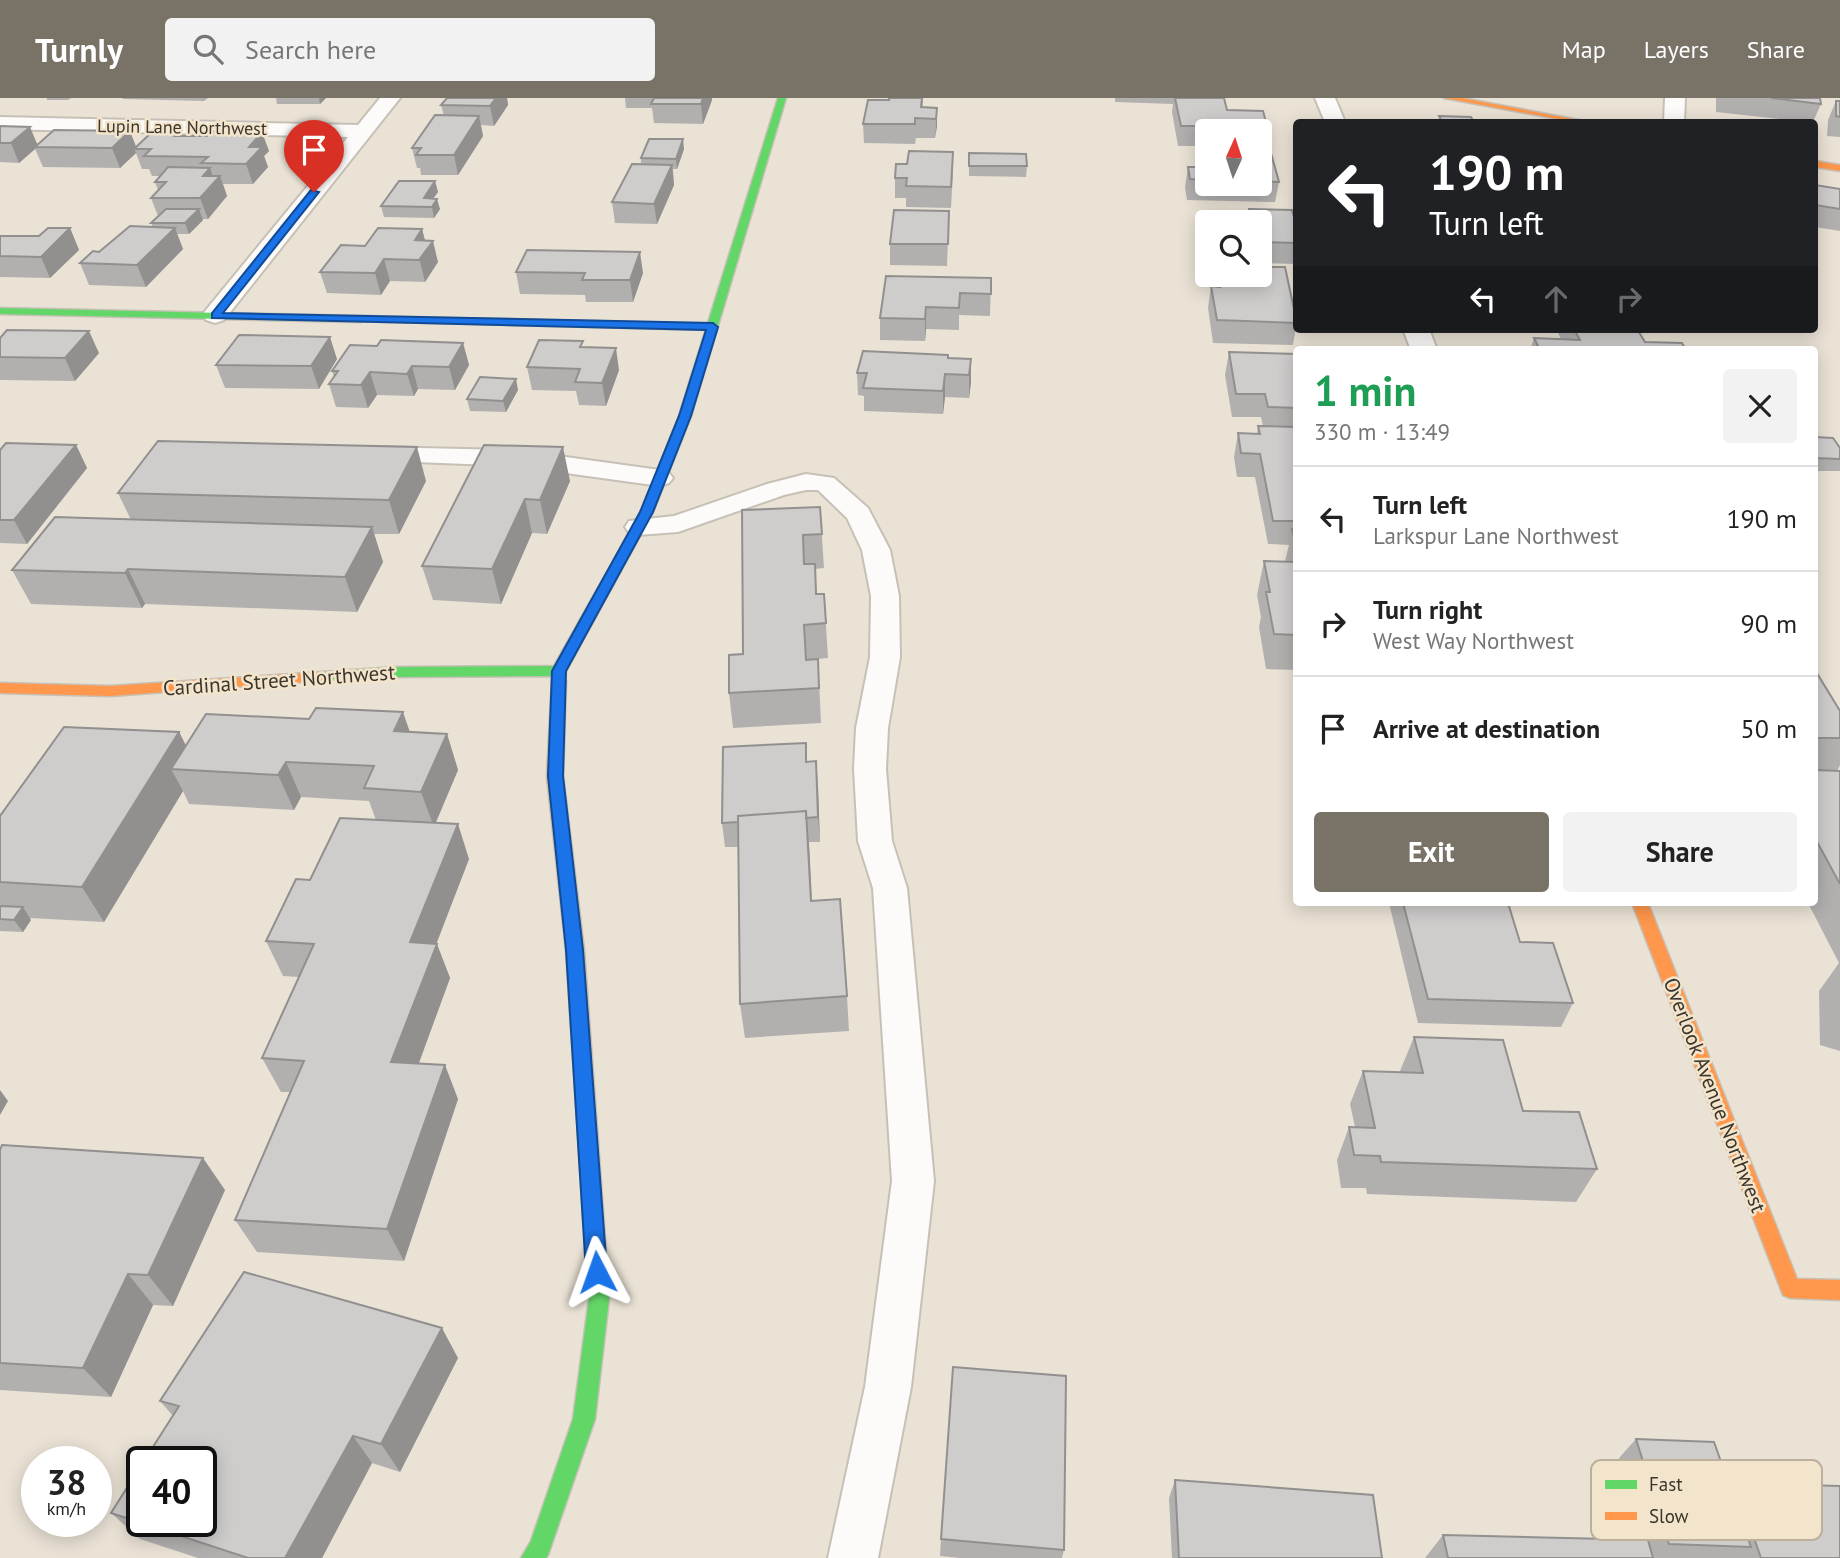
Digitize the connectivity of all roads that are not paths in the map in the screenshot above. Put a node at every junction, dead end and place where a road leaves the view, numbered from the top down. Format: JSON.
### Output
{"nodes":[{"id":1,"x":390,"y":98,"type":"edge"},
{"id":2,"x":782,"y":98,"type":"edge"},
{"id":3,"x":1325,"y":98,"type":"edge"},
{"id":4,"x":1448,"y":98,"type":"edge"},
{"id":5,"x":1675,"y":98,"type":"edge"},
{"id":6,"x":1334,"y":119,"type":"edge"},
{"id":7,"x":1568,"y":119,"type":"edge"},
{"id":8,"x":1674,"y":119,"type":"edge"},
{"id":9,"x":0,"y":123,"type":"edge"},
{"id":10,"x":364,"y":131,"type":"junction"},
{"id":11,"x":1818,"y":164,"type":"edge"},
{"id":12,"x":1840,"y":168,"type":"edge"},
{"id":13,"x":0,"y":311,"type":"edge"},
{"id":14,"x":215,"y":316,"type":"junction"},
{"id":15,"x":713,"y":327,"type":"junction"},
{"id":16,"x":349,"y":454,"type":"edge"},
{"id":17,"x":660,"y":478,"type":"junction"},
{"id":18,"x":638,"y":527,"type":"junction"},
{"id":19,"x":559,"y":671,"type":"junction"},
{"id":20,"x":0,"y":688,"type":"edge"},
{"id":21,"x":1641,"y":906,"type":"edge"},
{"id":22,"x":1840,"y":1290,"type":"edge"},
{"id":23,"x":533,"y":1558,"type":"edge"},
{"id":24,"x":853,"y":1558,"type":"edge"}],
"edges":[{"from":1,"to":10,"type":"street"},
{"from":2,"to":15,"type":"street"},
{"from":3,"to":6,"type":"street"},
{"from":4,"to":7,"type":"street"},
{"from":5,"to":8,"type":"street"},
{"from":9,"to":10,"type":"street","name":"Lupin Lane Northwest"},
{"from":10,"to":14,"type":"street"},
{"from":11,"to":12,"type":"street"},
{"from":13,"to":14,"type":"street"},
{"from":14,"to":15,"type":"street"},
{"from":15,"to":17,"type":"street"},
{"from":16,"to":17,"type":"lane"},
{"from":17,"to":18,"type":"street"},
{"from":18,"to":19,"type":"street"},
{"from":18,"to":24,"type":"lane"},
{"from":19,"to":20,"type":"street","name":"Cardinal Street Northwest"},
{"from":19,"to":23,"type":"street"},
{"from":21,"to":22,"type":"street","name":"Overlook Avenue Northwest"}]}
